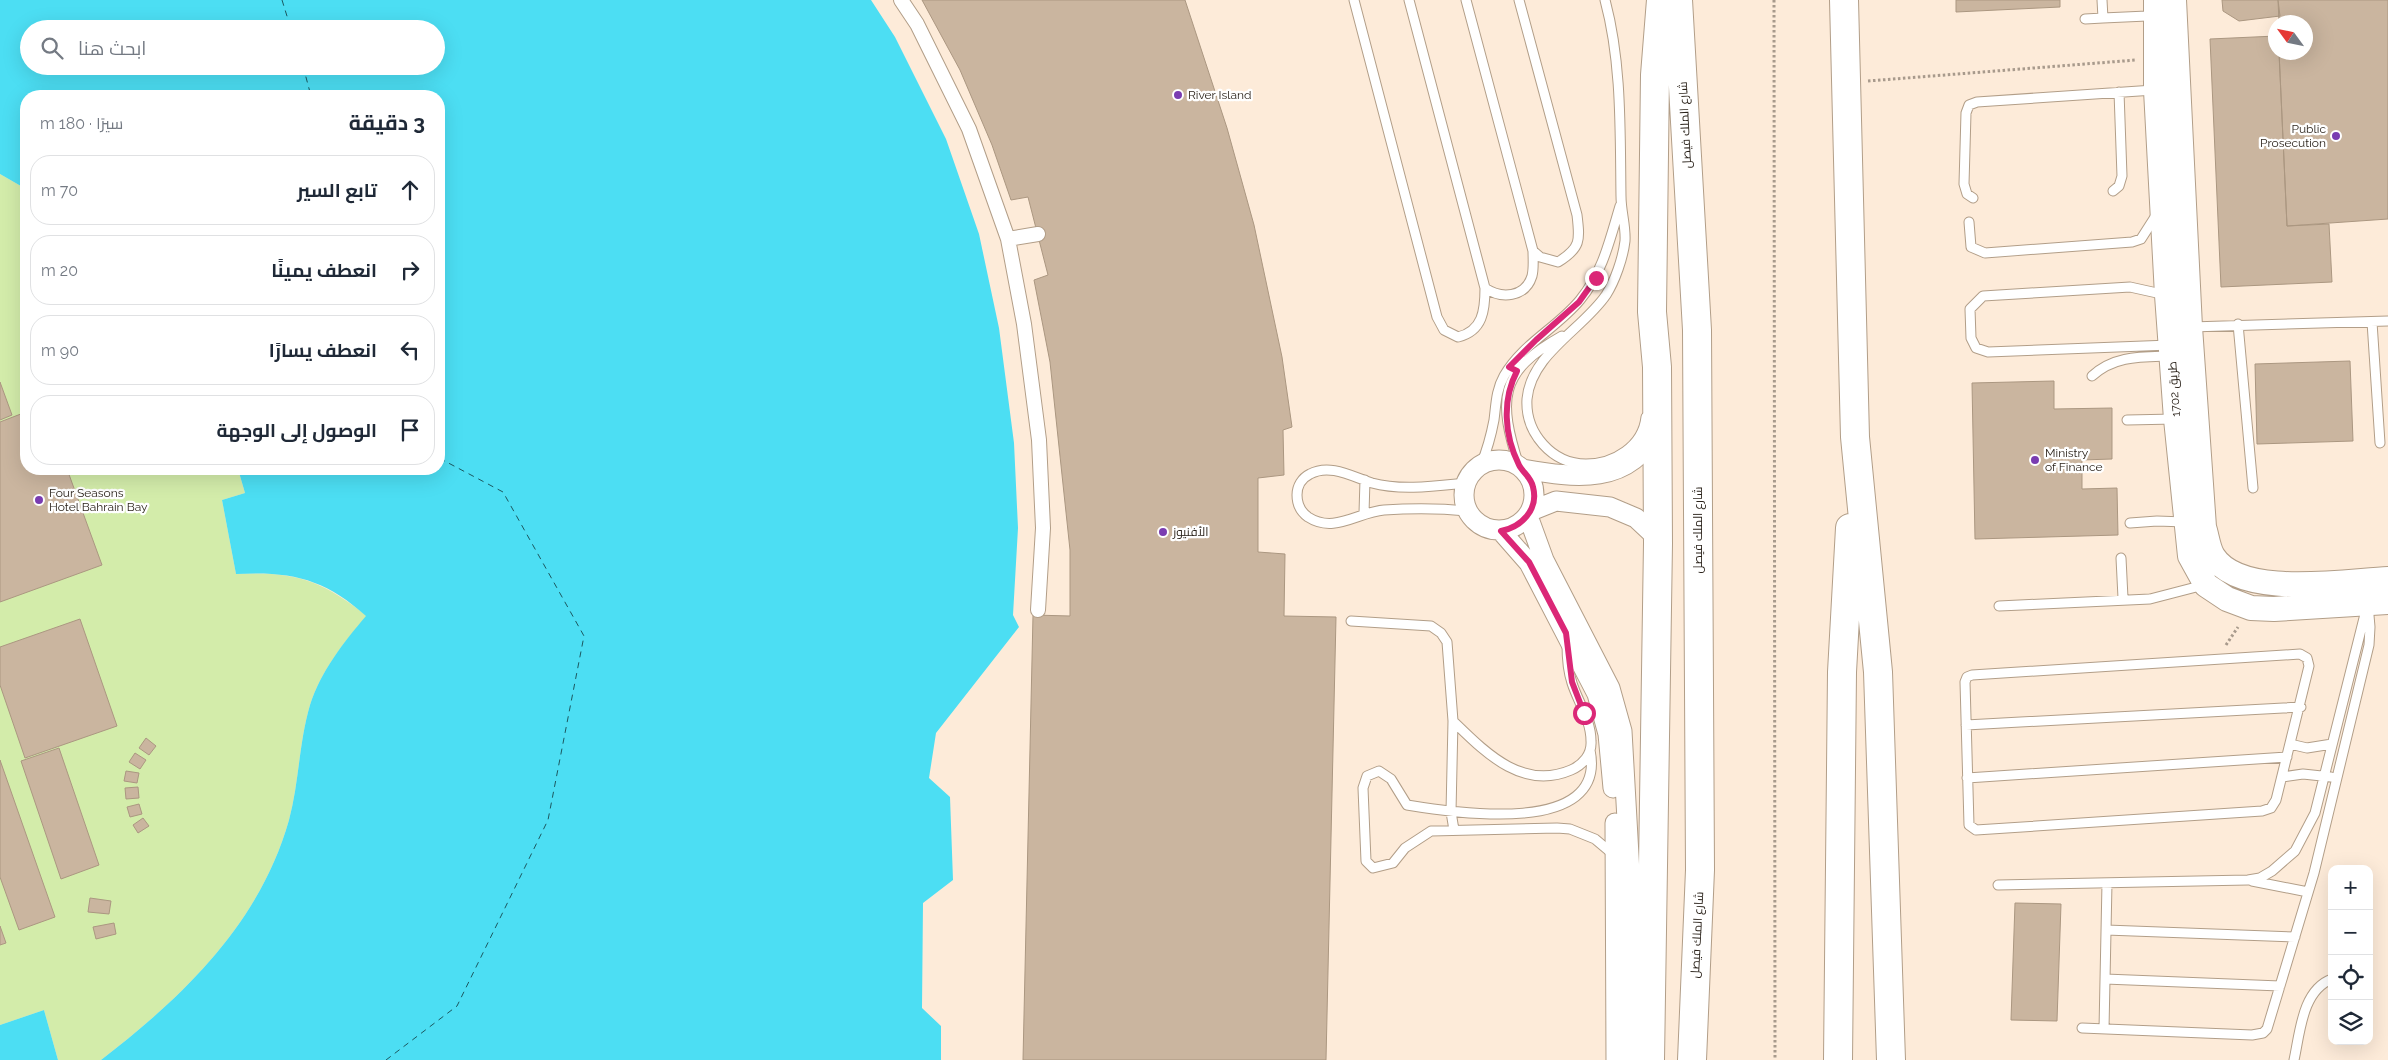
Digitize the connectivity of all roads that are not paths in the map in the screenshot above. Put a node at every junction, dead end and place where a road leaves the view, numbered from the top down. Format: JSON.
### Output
{"nodes":[{"id":1,"x":902,"y":0,"type":"edge"},
{"id":2,"x":1354,"y":0,"type":"edge"},
{"id":3,"x":1409,"y":0,"type":"edge"},
{"id":4,"x":1466,"y":0,"type":"edge"},
{"id":5,"x":1520,"y":0,"type":"edge"},
{"id":6,"x":1605,"y":0,"type":"edge"},
{"id":7,"x":1661,"y":0,"type":"edge"},
{"id":8,"x":1678,"y":0,"type":"edge"},
{"id":9,"x":1844,"y":0,"type":"edge"},
{"id":10,"x":2102,"y":0,"type":"edge"},
{"id":11,"x":2162,"y":2,"type":"edge"},
{"id":12,"x":2102,"y":18,"type":"junction"},
{"id":13,"x":2085,"y":19,"type":"dead end"},
{"id":14,"x":2156,"y":90,"type":"junction"},
{"id":15,"x":2119,"y":92,"type":"junction"},
{"id":16,"x":2113,"y":191,"type":"dead end"},
{"id":17,"x":1973,"y":198,"type":"dead end"},
{"id":18,"x":1621,"y":203,"type":"junction"},
{"id":19,"x":2162,"y":206,"type":"junction"},
{"id":20,"x":1969,"y":222,"type":"dead end"},
{"id":21,"x":1038,"y":234,"type":"dead end"},
{"id":22,"x":1008,"y":239,"type":"junction"},
{"id":23,"x":1533,"y":251,"type":"junction"},
{"id":24,"x":1485,"y":288,"type":"junction"},
{"id":25,"x":2167,"y":295,"type":"junction"},
{"id":26,"x":2388,"y":321,"type":"edge"},
{"id":27,"x":2372,"y":322,"type":"junction"},
{"id":28,"x":2238,"y":324,"type":"junction"},
{"id":29,"x":1573,"y":330,"type":"junction"},
{"id":30,"x":2175,"y":339,"type":"junction"},
{"id":31,"x":2109,"y":347,"type":"junction"},
{"id":32,"x":2112,"y":362,"type":"junction"},
{"id":33,"x":1657,"y":367,"type":"junction"},
{"id":34,"x":1513,"y":369,"type":"junction"},
{"id":35,"x":2092,"y":376,"type":"dead end"},
{"id":36,"x":2176,"y":419,"type":"junction"},
{"id":37,"x":2127,"y":420,"type":"dead end"},
{"id":38,"x":1658,"y":429,"type":"junction"},
{"id":39,"x":1855,"y":437,"type":"junction"},
{"id":40,"x":2380,"y":443,"type":"dead end"},
{"id":41,"x":1481,"y":465,"type":"junction"},
{"id":42,"x":1521,"y":468,"type":"junction"},
{"id":43,"x":1598,"y":468,"type":"junction"},
{"id":44,"x":1365,"y":480,"type":"junction"},
{"id":45,"x":1466,"y":482,"type":"junction"},
{"id":46,"x":2253,"y":488,"type":"dead end"},
{"id":47,"x":1467,"y":511,"type":"junction"},
{"id":48,"x":1364,"y":513,"type":"junction"},
{"id":49,"x":1529,"y":514,"type":"junction"},
{"id":50,"x":2186,"y":522,"type":"junction"},
{"id":51,"x":2130,"y":524,"type":"dead end"},
{"id":52,"x":1501,"y":531,"type":"junction"},
{"id":53,"x":1658,"y":543,"type":"junction"},
{"id":54,"x":2121,"y":558,"type":"dead end"},
{"id":55,"x":2377,"y":579,"type":"edge"},
{"id":56,"x":2206,"y":585,"type":"junction"},
{"id":57,"x":2123,"y":598,"type":"junction"},
{"id":58,"x":2378,"y":603,"type":"edge"},
{"id":59,"x":1998,"y":606,"type":"dead end"},
{"id":60,"x":1038,"y":610,"type":"dead end"},
{"id":61,"x":1351,"y":621,"type":"dead end"},
{"id":62,"x":1566,"y":633,"type":"junction"},
{"id":63,"x":2301,"y":707,"type":"junction"},
{"id":64,"x":1453,"y":721,"type":"junction"},
{"id":65,"x":1966,"y":725,"type":"junction"},
{"id":66,"x":2290,"y":744,"type":"junction"},
{"id":67,"x":2332,"y":744,"type":"junction"},
{"id":68,"x":1590,"y":750,"type":"junction"},
{"id":69,"x":2287,"y":757,"type":"junction"},
{"id":70,"x":2325,"y":776,"type":"junction"},
{"id":71,"x":2282,"y":777,"type":"junction"},
{"id":72,"x":1967,"y":778,"type":"junction"},
{"id":73,"x":2338,"y":779,"type":"junction"},
{"id":74,"x":1451,"y":812,"type":"junction"},
{"id":75,"x":1454,"y":830,"type":"junction"},
{"id":76,"x":1616,"y":858,"type":"junction"},
{"id":77,"x":2248,"y":880,"type":"junction"},
{"id":78,"x":2107,"y":883,"type":"junction"},
{"id":79,"x":1998,"y":885,"type":"dead end"},
{"id":80,"x":2308,"y":892,"type":"junction"},
{"id":81,"x":2106,"y":930,"type":"junction"},
{"id":82,"x":2295,"y":937,"type":"junction"},
{"id":83,"x":2105,"y":979,"type":"junction"},
{"id":84,"x":2328,"y":980,"type":"edge"},
{"id":85,"x":2280,"y":986,"type":"junction"},
{"id":86,"x":1693,"y":1023,"type":"junction"},
{"id":87,"x":2082,"y":1028,"type":"dead end"},
{"id":88,"x":2104,"y":1029,"type":"junction"},
{"id":89,"x":1616,"y":1060,"type":"edge"},
{"id":90,"x":1631,"y":1060,"type":"edge"},
{"id":91,"x":1650,"y":1060,"type":"edge"},
{"id":92,"x":1692,"y":1060,"type":"edge"},
{"id":93,"x":1712,"y":1060,"type":"edge"},
{"id":94,"x":1838,"y":1060,"type":"edge"},
{"id":95,"x":1891,"y":1060,"type":"edge"},
{"id":96,"x":2294,"y":1060,"type":"edge"}],
"edges":[{"from":1,"to":22,"type":"street"},
{"from":2,"to":24,"type":"lane"},
{"from":3,"to":24,"type":"lane"},
{"from":4,"to":23,"type":"lane"},
{"from":5,"to":23,"type":"lane"},
{"from":6,"to":18,"type":"lane"},
{"from":7,"to":33,"type":"highway"},
{"from":8,"to":86,"type":"highway","name":"شارع الملك فيصل"},
{"from":9,"to":39,"type":"highway"},
{"from":10,"to":12,"type":"lane"},
{"from":11,"to":12,"type":"lane"},
{"from":11,"to":14,"type":"street","name":"طريق 1702"},
{"from":11,"to":30,"type":"street","name":"طريق 1702"},
{"from":12,"to":13,"type":"lane"},
{"from":14,"to":15,"type":"lane"},
{"from":14,"to":19,"type":"street","name":"طريق 1702"},
{"from":15,"to":16,"type":"lane"},
{"from":15,"to":17,"type":"lane"},
{"from":18,"to":29,"type":"lane"},
{"from":18,"to":34,"type":"lane"},
{"from":19,"to":20,"type":"lane"},
{"from":19,"to":25,"type":"street","name":"طريق 1702"},
{"from":21,"to":22,"type":"street"},
{"from":22,"to":60,"type":"street"},
{"from":23,"to":24,"type":"lane"},
{"from":25,"to":30,"type":"street","name":"طريق 1702"},
{"from":25,"to":31,"type":"lane"},
{"from":26,"to":27,"type":"lane"},
{"from":27,"to":28,"type":"lane"},
{"from":27,"to":40,"type":"lane"},
{"from":28,"to":30,"type":"lane"},
{"from":28,"to":46,"type":"lane"},
{"from":29,"to":34,"type":"lane"},
{"from":29,"to":43,"type":"lane"},
{"from":30,"to":31,"type":"lane"},
{"from":30,"to":32,"type":"lane"},
{"from":30,"to":36,"type":"street","name":"طريق 1702"},
{"from":30,"to":55,"type":"street","name":"طريق 1702"},
{"from":31,"to":32,"type":"lane"},
{"from":32,"to":35,"type":"lane"},
{"from":33,"to":38,"type":"highway"},
{"from":33,"to":43,"type":"lane"},
{"from":34,"to":41,"type":"lane"},
{"from":34,"to":42,"type":"lane"},
{"from":36,"to":37,"type":"lane"},
{"from":36,"to":50,"type":"street","name":"طريق 1702"},
{"from":38,"to":43,"type":"street"},
{"from":38,"to":53,"type":"highway"},
{"from":39,"to":94,"type":"highway"},
{"from":39,"to":95,"type":"highway"},
{"from":41,"to":42,"type":"street"},
{"from":41,"to":45,"type":"street"},
{"from":42,"to":43,"type":"street"},
{"from":42,"to":49,"type":"street"},
{"from":44,"to":45,"type":"lane"},
{"from":44,"to":48,"type":"lane"},
{"from":44,"to":48,"type":"lane"},
{"from":45,"to":47,"type":"street"},
{"from":47,"to":48,"type":"lane"},
{"from":47,"to":52,"type":"street"},
{"from":49,"to":52,"type":"street"},
{"from":49,"to":53,"type":"street"},
{"from":49,"to":90,"type":"street"},
{"from":50,"to":51,"type":"lane"},
{"from":50,"to":56,"type":"street","name":"طريق 1702"},
{"from":52,"to":62,"type":"street"},
{"from":53,"to":91,"type":"highway"},
{"from":54,"to":57,"type":"lane"},
{"from":55,"to":58,"type":"street"},
{"from":56,"to":57,"type":"lane"},
{"from":56,"to":58,"type":"street","name":"طريق 1702"},
{"from":57,"to":59,"type":"lane"},
{"from":58,"to":67,"type":"lane"},
{"from":58,"to":73,"type":"lane"},
{"from":61,"to":64,"type":"lane"},
{"from":62,"to":68,"type":"lane"},
{"from":62,"to":76,"type":"street"},
{"from":63,"to":65,"type":"lane"},
{"from":63,"to":65,"type":"lane"},
{"from":63,"to":66,"type":"lane"},
{"from":64,"to":68,"type":"lane"},
{"from":64,"to":74,"type":"lane"},
{"from":65,"to":72,"type":"lane"},
{"from":66,"to":67,"type":"lane"},
{"from":66,"to":69,"type":"lane"},
{"from":67,"to":70,"type":"lane"},
{"from":68,"to":74,"type":"lane"},
{"from":69,"to":71,"type":"lane"},
{"from":69,"to":72,"type":"lane"},
{"from":70,"to":71,"type":"lane"},
{"from":70,"to":73,"type":"lane"},
{"from":70,"to":77,"type":"lane"},
{"from":71,"to":72,"type":"lane"},
{"from":73,"to":80,"type":"lane"},
{"from":74,"to":75,"type":"lane"},
{"from":74,"to":75,"type":"lane"},
{"from":75,"to":76,"type":"lane"},
{"from":76,"to":89,"type":"street"},
{"from":77,"to":78,"type":"lane"},
{"from":77,"to":80,"type":"lane"},
{"from":78,"to":79,"type":"lane"},
{"from":78,"to":81,"type":"lane"},
{"from":80,"to":82,"type":"lane"},
{"from":81,"to":82,"type":"lane"},
{"from":81,"to":83,"type":"lane"},
{"from":82,"to":85,"type":"lane"},
{"from":83,"to":85,"type":"lane"},
{"from":83,"to":88,"type":"lane"},
{"from":84,"to":96,"type":"lane"},
{"from":85,"to":88,"type":"lane"},
{"from":86,"to":92,"type":"highway","name":"شارع الملك فيصل"},
{"from":86,"to":93,"type":"highway"},
{"from":87,"to":88,"type":"lane"}]}
